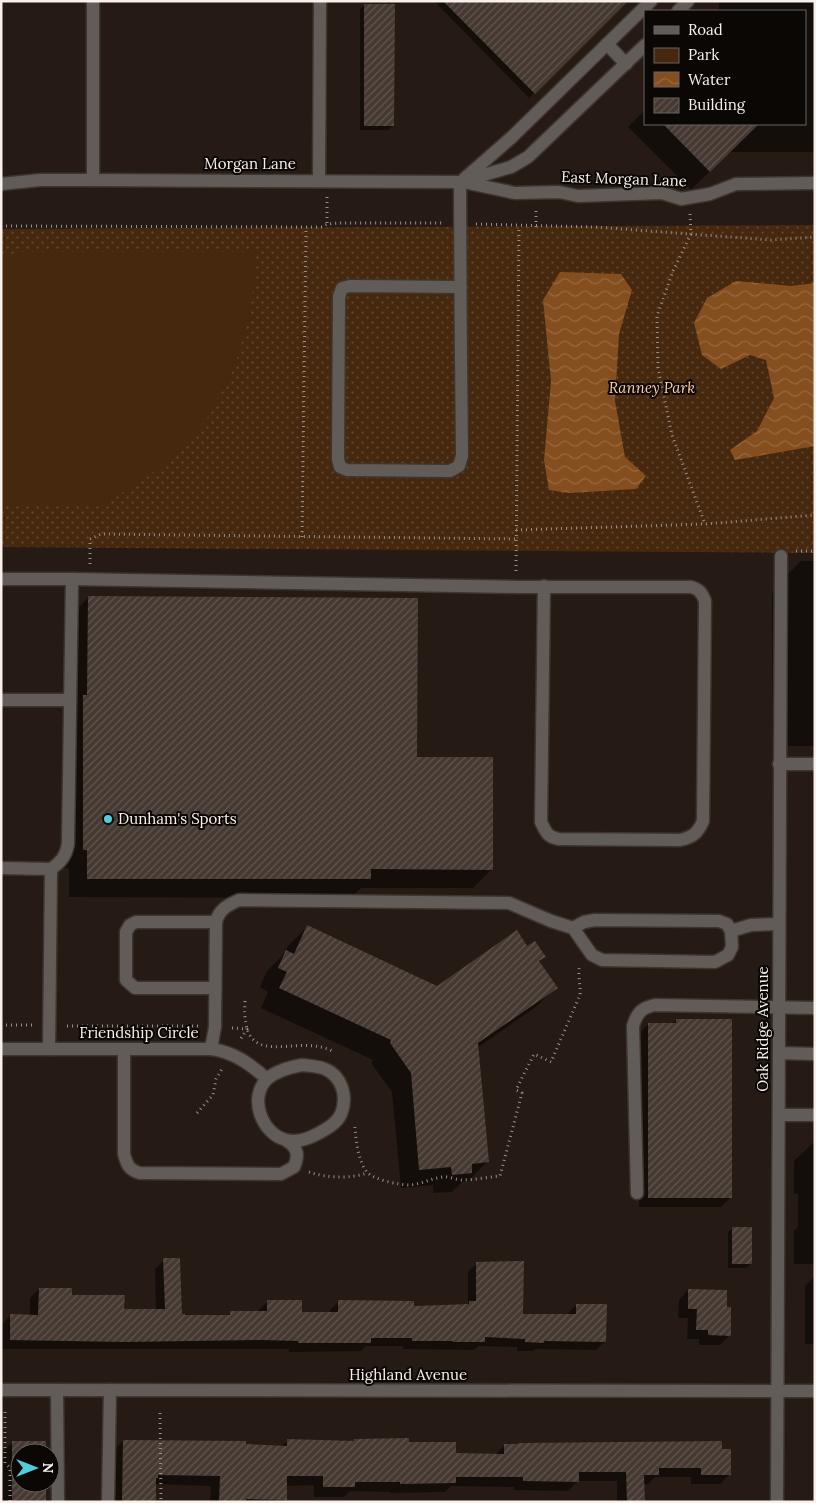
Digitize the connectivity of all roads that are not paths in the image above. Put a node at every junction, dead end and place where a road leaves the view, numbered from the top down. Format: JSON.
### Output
{"nodes":[{"id":1,"x":93,"y":1,"type":"edge"},
{"id":2,"x":320,"y":1,"type":"edge"},
{"id":3,"x":651,"y":1,"type":"edge"},
{"id":4,"x":688,"y":1,"type":"edge"},
{"id":5,"x":679,"y":10,"type":"edge"},
{"id":6,"x":607,"y":44,"type":"junction"},
{"id":7,"x":644,"y":46,"type":"edge"},
{"id":8,"x":626,"y":64,"type":"junction"},
{"id":9,"x":1,"y":175,"type":"edge"},
{"id":10,"x":40,"y":180,"type":"junction"},
{"id":11,"x":93,"y":180,"type":"junction"},
{"id":12,"x":323,"y":181,"type":"junction"},
{"id":13,"x":460,"y":182,"type":"junction"},
{"id":14,"x":815,"y":183,"type":"edge"},
{"id":15,"x":1,"y":184,"type":"edge"},
{"id":16,"x":461,"y":287,"type":"junction"},
{"id":17,"x":781,"y":556,"type":"dead end"},
{"id":18,"x":1,"y":579,"type":"edge"},
{"id":19,"x":72,"y":579,"type":"junction"},
{"id":20,"x":544,"y":586,"type":"junction"},
{"id":21,"x":1,"y":700,"type":"edge"},
{"id":22,"x":70,"y":700,"type":"junction"},
{"id":23,"x":779,"y":764,"type":"junction"},
{"id":24,"x":815,"y":764,"type":"edge"},
{"id":25,"x":1,"y":868,"type":"edge"},
{"id":26,"x":51,"y":868,"type":"junction"},
{"id":27,"x":216,"y":922,"type":"junction"},
{"id":28,"x":779,"y":924,"type":"junction"},
{"id":29,"x":573,"y":928,"type":"junction"},
{"id":30,"x":732,"y":931,"type":"junction"},
{"id":31,"x":214,"y":988,"type":"junction"},
{"id":32,"x":779,"y":1008,"type":"junction"},
{"id":33,"x":815,"y":1008,"type":"edge"},
{"id":34,"x":1,"y":1048,"type":"edge"},
{"id":35,"x":49,"y":1049,"type":"junction"},
{"id":36,"x":211,"y":1049,"type":"junction"},
{"id":37,"x":124,"y":1050,"type":"junction"},
{"id":38,"x":779,"y":1053,"type":"junction"},
{"id":39,"x":815,"y":1054,"type":"edge"},
{"id":40,"x":268,"y":1078,"type":"junction"},
{"id":41,"x":779,"y":1115,"type":"junction"},
{"id":42,"x":815,"y":1115,"type":"edge"},
{"id":43,"x":287,"y":1141,"type":"junction"},
{"id":44,"x":637,"y":1193,"type":"dead end"},
{"id":45,"x":1,"y":1390,"type":"edge"},
{"id":46,"x":57,"y":1390,"type":"junction"},
{"id":47,"x":110,"y":1390,"type":"junction"},
{"id":48,"x":777,"y":1391,"type":"junction"},
{"id":49,"x":815,"y":1391,"type":"edge"},
{"id":50,"x":58,"y":1502,"type":"edge"},
{"id":51,"x":108,"y":1502,"type":"edge"},
{"id":52,"x":777,"y":1502,"type":"edge"}],
"edges":[{"from":1,"to":11,"type":"street"},
{"from":2,"to":12,"type":"street"},
{"from":3,"to":6,"type":"street"},
{"from":4,"to":5,"type":"street"},
{"from":6,"to":8,"type":"street"},
{"from":6,"to":13,"type":"street"},
{"from":7,"to":8,"type":"street","name":"Morgan Lane"},
{"from":8,"to":13,"type":"street","name":"Morgan Lane"},
{"from":9,"to":10,"type":"street","name":"Morgan Lane"},
{"from":10,"to":11,"type":"street","name":"Morgan Lane"},
{"from":10,"to":15,"type":"street","name":"Morgan Lane"},
{"from":11,"to":12,"type":"street","name":"Morgan Lane"},
{"from":12,"to":13,"type":"street","name":"Morgan Lane"},
{"from":13,"to":14,"type":"street","name":"East Morgan Lane"},
{"from":13,"to":16,"type":"street"},
{"from":16,"to":16,"type":"street"},
{"from":17,"to":23,"type":"street","name":"Oak Ridge Avenue"},
{"from":18,"to":19,"type":"street"},
{"from":19,"to":20,"type":"street"},
{"from":19,"to":22,"type":"street"},
{"from":20,"to":20,"type":"street"},
{"from":21,"to":22,"type":"street"},
{"from":22,"to":26,"type":"street"},
{"from":23,"to":24,"type":"street"},
{"from":23,"to":28,"type":"street","name":"Oak Ridge Avenue"},
{"from":25,"to":26,"type":"street"},
{"from":26,"to":35,"type":"street"},
{"from":27,"to":29,"type":"street"},
{"from":27,"to":31,"type":"street"},
{"from":27,"to":31,"type":"street"},
{"from":28,"to":30,"type":"street"},
{"from":28,"to":32,"type":"street","name":"Oak Ridge Avenue"},
{"from":29,"to":30,"type":"street"},
{"from":29,"to":30,"type":"street"},
{"from":31,"to":36,"type":"street"},
{"from":32,"to":33,"type":"street"},
{"from":32,"to":38,"type":"street","name":"Oak Ridge Avenue"},
{"from":32,"to":44,"type":"street"},
{"from":34,"to":35,"type":"street","name":"Friendship Circle"},
{"from":35,"to":37,"type":"street","name":"Friendship Circle"},
{"from":36,"to":37,"type":"street","name":"Friendship Circle"},
{"from":36,"to":40,"type":"street","name":"Friendship Circle"},
{"from":37,"to":43,"type":"street"},
{"from":38,"to":39,"type":"street"},
{"from":38,"to":41,"type":"street","name":"Oak Ridge Avenue"},
{"from":40,"to":43,"type":"street"},
{"from":40,"to":43,"type":"street"},
{"from":41,"to":42,"type":"street"},
{"from":41,"to":48,"type":"street","name":"Oak Ridge Avenue"},
{"from":45,"to":46,"type":"street","name":"Highland Avenue"},
{"from":46,"to":47,"type":"street","name":"Highland Avenue"},
{"from":46,"to":50,"type":"street"},
{"from":47,"to":48,"type":"street","name":"Highland Avenue"},
{"from":47,"to":51,"type":"street"},
{"from":48,"to":49,"type":"street","name":"Highland Avenue"},
{"from":48,"to":52,"type":"street","name":"Oak Ridge Avenue"}]}
